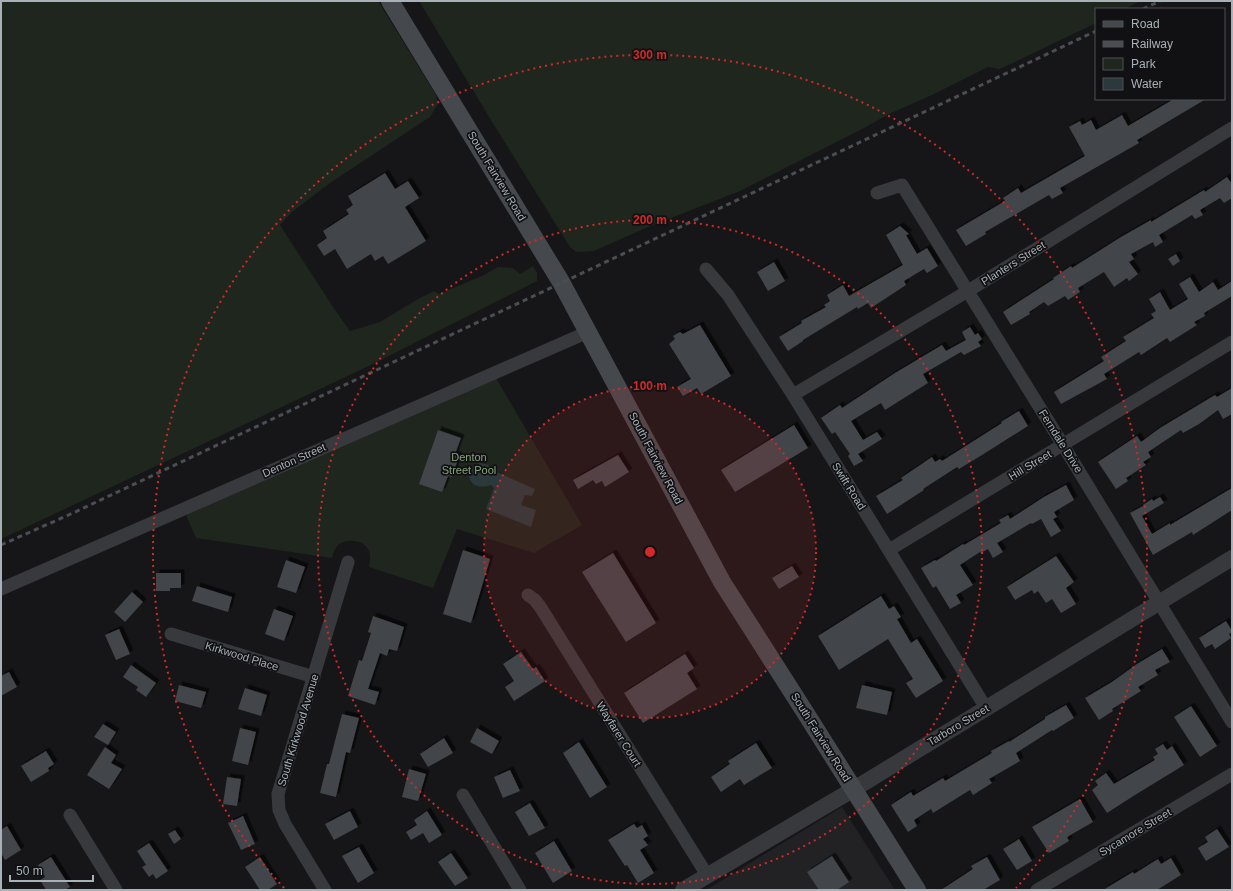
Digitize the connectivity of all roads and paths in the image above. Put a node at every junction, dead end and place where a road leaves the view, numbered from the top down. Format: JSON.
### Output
{"nodes":[{"id":1,"x":390,"y":1,"type":"edge"},
{"id":2,"x":1232,"y":128,"type":"edge"},
{"id":3,"x":877,"y":192,"type":"dead end"},
{"id":4,"x":706,"y":269,"type":"dead end"},
{"id":5,"x":968,"y":291,"type":"junction"},
{"id":6,"x":588,"y":332,"type":"junction"},
{"id":7,"x":1232,"y":342,"type":"edge"},
{"id":8,"x":793,"y":395,"type":"junction"},
{"id":9,"x":1063,"y":444,"type":"junction"},
{"id":10,"x":889,"y":550,"type":"junction"},
{"id":11,"x":1232,"y":558,"type":"edge"},
{"id":12,"x":348,"y":562,"type":"dead end"},
{"id":13,"x":1,"y":589,"type":"edge"},
{"id":14,"x":528,"y":594,"type":"dead end"},
{"id":15,"x":1160,"y":602,"type":"junction"},
{"id":16,"x":171,"y":634,"type":"dead end"},
{"id":17,"x":314,"y":677,"type":"junction"},
{"id":18,"x":986,"y":708,"type":"junction"},
{"id":19,"x":1232,"y":722,"type":"edge"},
{"id":20,"x":1232,"y":774,"type":"edge"},
{"id":21,"x":854,"y":789,"type":"junction"},
{"id":22,"x":463,"y":795,"type":"dead end"},
{"id":23,"x":70,"y":815,"type":"dead end"},
{"id":24,"x":707,"y":876,"type":"junction"},
{"id":25,"x":116,"y":890,"type":"edge"},
{"id":26,"x":324,"y":890,"type":"edge"},
{"id":27,"x":520,"y":890,"type":"edge"},
{"id":28,"x":683,"y":890,"type":"edge"},
{"id":29,"x":917,"y":890,"type":"edge"},
{"id":30,"x":1037,"y":890,"type":"edge"}],
"edges":[{"from":1,"to":6,"type":"main road","name":"South Fairview Road"},
{"from":2,"to":5,"type":"street","name":"Planters Street"},
{"from":3,"to":5,"type":"street","name":"Ferndale Drive"},
{"from":4,"to":8,"type":"street","name":"Swift Road"},
{"from":5,"to":8,"type":"street","name":"Planters Street"},
{"from":5,"to":9,"type":"street","name":"Ferndale Drive"},
{"from":6,"to":13,"type":"street","name":"Denton Street"},
{"from":6,"to":21,"type":"main road","name":"South Fairview Road"},
{"from":7,"to":9,"type":"street","name":"Hill Street"},
{"from":8,"to":10,"type":"street","name":"Swift Road"},
{"from":9,"to":10,"type":"street","name":"Hill Street"},
{"from":9,"to":15,"type":"street","name":"Ferndale Drive"},
{"from":10,"to":18,"type":"street","name":"Swift Road"},
{"from":11,"to":15,"type":"street","name":"Tarboro Street"},
{"from":12,"to":17,"type":"street","name":"South Kirkwood Avenue"},
{"from":14,"to":24,"type":"street","name":"Wayfarer Court"},
{"from":15,"to":18,"type":"street","name":"Tarboro Street"},
{"from":15,"to":19,"type":"street","name":"Ferndale Drive"},
{"from":16,"to":17,"type":"street","name":"Kirkwood Place"},
{"from":17,"to":26,"type":"street","name":"South Kirkwood Avenue"},
{"from":18,"to":21,"type":"street","name":"Tarboro Street"},
{"from":20,"to":30,"type":"street","name":"Sycamore Street"},
{"from":21,"to":24,"type":"street","name":"Tarboro Street"},
{"from":21,"to":29,"type":"main road","name":"South Fairview Road"},
{"from":22,"to":27,"type":"street"},
{"from":23,"to":25,"type":"street"},
{"from":24,"to":28,"type":"street","name":"Tarboro Street"}]}
